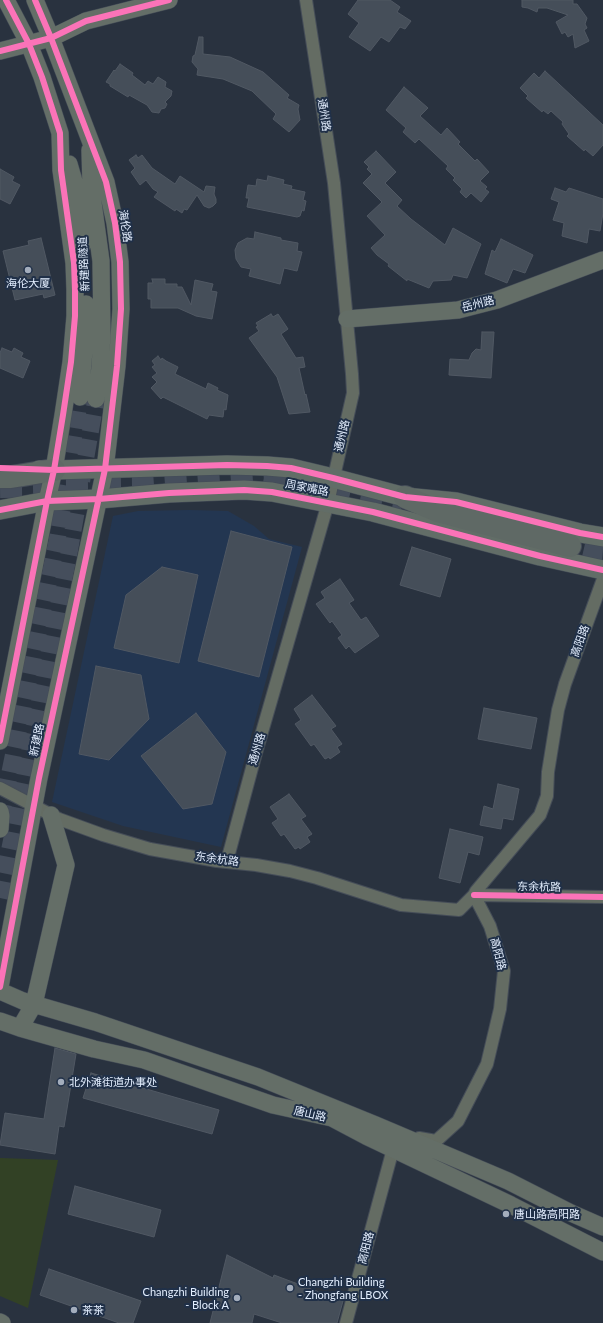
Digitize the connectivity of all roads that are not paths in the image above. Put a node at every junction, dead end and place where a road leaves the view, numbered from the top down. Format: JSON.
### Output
{"nodes":[{"id":1,"x":6,"y":0,"type":"edge"},
{"id":2,"x":34,"y":0,"type":"edge"},
{"id":3,"x":169,"y":0,"type":"edge"},
{"id":4,"x":306,"y":0,"type":"edge"},
{"id":5,"x":51,"y":38,"type":"junction"},
{"id":6,"x":29,"y":44,"type":"junction"},
{"id":7,"x":0,"y":51,"type":"edge"},
{"id":8,"x":60,"y":133,"type":"junction"},
{"id":9,"x":90,"y":140,"type":"junction"},
{"id":10,"x":603,"y":260,"type":"edge"},
{"id":11,"x":347,"y":319,"type":"junction"},
{"id":12,"x":0,"y":468,"type":"edge"},
{"id":13,"x":105,"y":469,"type":"junction"},
{"id":14,"x":54,"y":470,"type":"junction"},
{"id":15,"x":0,"y":477,"type":"edge"},
{"id":16,"x":333,"y":478,"type":"junction"},
{"id":17,"x":405,"y":497,"type":"junction"},
{"id":18,"x":99,"y":499,"type":"junction"},
{"id":19,"x":47,"y":501,"type":"junction"},
{"id":20,"x":328,"y":503,"type":"junction"},
{"id":21,"x":0,"y":510,"type":"edge"},
{"id":22,"x":603,"y":537,"type":"edge"},
{"id":23,"x":570,"y":546,"type":"tunnel mouth"},
{"id":24,"x":603,"y":570,"type":"edge"},
{"id":25,"x":603,"y":579,"type":"edge"},
{"id":26,"x":0,"y":741,"type":"edge"},
{"id":27,"x":0,"y":788,"type":"edge"},
{"id":28,"x":34,"y":806,"type":"junction"},
{"id":29,"x":0,"y":811,"type":"edge"},
{"id":30,"x":51,"y":815,"type":"junction"},
{"id":31,"x":0,"y":829,"type":"edge"},
{"id":32,"x":227,"y":861,"type":"junction"},
{"id":33,"x":474,"y":895,"type":"junction"},
{"id":34,"x":603,"y":898,"type":"edge"},
{"id":35,"x":0,"y":987,"type":"edge"},
{"id":36,"x":0,"y":992,"type":"edge"},
{"id":37,"x":34,"y":1004,"type":"junction"},
{"id":38,"x":0,"y":1021,"type":"edge"},
{"id":39,"x":20,"y":1028,"type":"junction"},
{"id":40,"x":397,"y":1142,"type":"junction"},
{"id":41,"x":603,"y":1227,"type":"edge"},
{"id":42,"x":603,"y":1252,"type":"edge"},
{"id":43,"x":346,"y":1323,"type":"edge"}],
"edges":[{"from":1,"to":6,"type":"main road"},
{"from":2,"to":5,"type":"main road","name":"海伦路"},
{"from":3,"to":5,"type":"main road"},
{"from":4,"to":11,"type":"street","name":"通州路"},
{"from":5,"to":6,"type":"main road"},
{"from":5,"to":9,"type":"main road","name":"海伦路"},
{"from":6,"to":7,"type":"main road"},
{"from":6,"to":8,"type":"main road"},
{"from":8,"to":9,"type":"main road","name":"新建路隧道"},
{"from":8,"to":14,"type":"main road"},
{"from":9,"to":13,"type":"main road","name":"海伦路"},
{"from":10,"to":11,"type":"main road","name":"岳州路"},
{"from":11,"to":16,"type":"street","name":"通州路"},
{"from":12,"to":14,"type":"main road","name":"周家嘴路"},
{"from":13,"to":14,"type":"main road","name":"周家嘴路"},
{"from":13,"to":16,"type":"main road","name":"周家嘴路"},
{"from":13,"to":18,"type":"main road","name":"海伦路"},
{"from":14,"to":15,"type":"highway"},
{"from":14,"to":19,"type":"main road"},
{"from":16,"to":17,"type":"main road","name":"周家嘴路"},
{"from":16,"to":20,"type":"street","name":"通州路"},
{"from":17,"to":22,"type":"main road","name":"周家嘴路"},
{"from":17,"to":23,"type":"highway"},
{"from":18,"to":19,"type":"main road","name":"周家嘴路"},
{"from":18,"to":20,"type":"main road","name":"周家嘴路"},
{"from":18,"to":28,"type":"main road","name":"新建路"},
{"from":19,"to":21,"type":"main road","name":"周家嘴路"},
{"from":19,"to":26,"type":"main road"},
{"from":20,"to":24,"type":"main road","name":"周家嘴路"},
{"from":20,"to":32,"type":"street","name":"通州路"},
{"from":25,"to":33,"type":"street","name":"高阳路"},
{"from":27,"to":28,"type":"street","name":"东余杭路"},
{"from":28,"to":30,"type":"street","name":"东余杭路"},
{"from":28,"to":35,"type":"main road","name":"新建路"},
{"from":29,"to":31,"type":"main road"},
{"from":30,"to":32,"type":"street","name":"东余杭路"},
{"from":30,"to":37,"type":"main road"},
{"from":32,"to":33,"type":"street","name":"东余杭路"},
{"from":33,"to":34,"type":"street","name":"东余杭路"},
{"from":33,"to":40,"type":"street","name":"高阳路"},
{"from":36,"to":37,"type":"main road","name":"唐山路"},
{"from":37,"to":39,"type":"main road"},
{"from":37,"to":40,"type":"main road","name":"唐山路"},
{"from":38,"to":39,"type":"main road","name":"唐山路"},
{"from":39,"to":40,"type":"main road","name":"唐山路"},
{"from":40,"to":41,"type":"main road","name":"唐山路"},
{"from":40,"to":42,"type":"main road","name":"唐山路"},
{"from":40,"to":43,"type":"street","name":"高阳路"}]}
